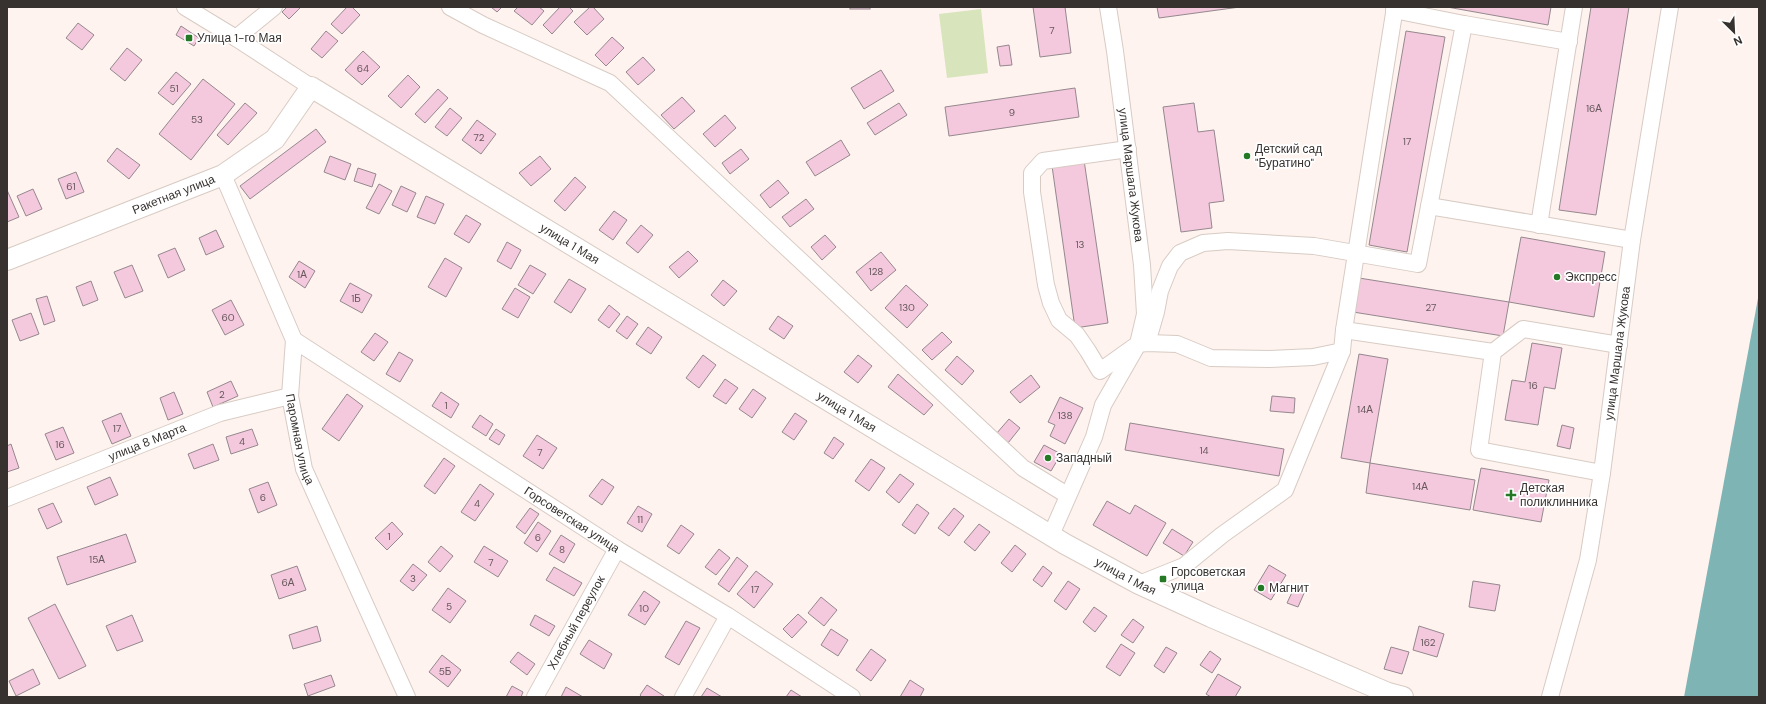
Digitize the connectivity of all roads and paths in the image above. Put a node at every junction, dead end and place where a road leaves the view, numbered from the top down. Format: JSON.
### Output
{"nodes":[{"id":1,"x":185,"y":7,"type":"edge"},
{"id":2,"x":274,"y":7,"type":"edge"},
{"id":3,"x":450,"y":7,"type":"edge"},
{"id":4,"x":1108,"y":7,"type":"edge"},
{"id":5,"x":1574,"y":7,"type":"edge"},
{"id":6,"x":1670,"y":7,"type":"edge"},
{"id":7,"x":1394,"y":8,"type":"edge"},
{"id":8,"x":1464,"y":24,"type":"junction"},
{"id":9,"x":236,"y":38,"type":"junction"},
{"id":10,"x":1569,"y":42,"type":"junction"},
{"id":11,"x":311,"y":87,"type":"junction"},
{"id":12,"x":1128,"y":149,"type":"junction"},
{"id":13,"x":223,"y":175,"type":"junction"},
{"id":14,"x":1429,"y":206,"type":"junction"},
{"id":15,"x":1539,"y":225,"type":"junction"},
{"id":16,"x":1632,"y":240,"type":"junction"},
{"id":17,"x":1357,"y":254,"type":"junction"},
{"id":18,"x":7,"y":260,"type":"edge"},
{"id":19,"x":1344,"y":330,"type":"junction"},
{"id":20,"x":294,"y":340,"type":"junction"},
{"id":21,"x":1142,"y":344,"type":"junction"},
{"id":22,"x":1620,"y":345,"type":"junction"},
{"id":23,"x":1342,"y":351,"type":"junction"},
{"id":24,"x":1492,"y":352,"type":"junction"},
{"id":25,"x":290,"y":396,"type":"junction"},
{"id":26,"x":1602,"y":472,"type":"junction"},
{"id":27,"x":1067,"y":495,"type":"junction"},
{"id":28,"x":7,"y":498,"type":"edge"},
{"id":29,"x":1051,"y":535,"type":"junction"},
{"id":30,"x":617,"y":549,"type":"junction"},
{"id":31,"x":1139,"y":584,"type":"junction"},
{"id":32,"x":728,"y":616,"type":"junction"},
{"id":33,"x":831,"y":691,"type":"edge"},
{"id":34,"x":407,"y":697,"type":"edge"},
{"id":35,"x":535,"y":697,"type":"edge"},
{"id":36,"x":683,"y":697,"type":"edge"},
{"id":37,"x":852,"y":697,"type":"edge"},
{"id":38,"x":1403,"y":697,"type":"edge"},
{"id":39,"x":1550,"y":697,"type":"edge"}],
"edges":[{"from":1,"to":9,"type":"street"},
{"from":2,"to":9,"type":"street"},
{"from":3,"to":27,"type":"street"},
{"from":4,"to":12,"type":"street","name":"улица Маршала Жукова"},
{"from":5,"to":10,"type":"street"},
{"from":6,"to":16,"type":"street","name":"улица Маршала Жукова"},
{"from":7,"to":8,"type":"street"},
{"from":7,"to":17,"type":"street"},
{"from":8,"to":10,"type":"street"},
{"from":8,"to":14,"type":"street"},
{"from":9,"to":11,"type":"street"},
{"from":10,"to":15,"type":"street"},
{"from":11,"to":13,"type":"main road","name":"Ракетная улица"},
{"from":11,"to":29,"type":"main road","name":"улица 1 Мая"},
{"from":12,"to":21,"type":"street","name":"улица Маршала Жукова"},
{"from":12,"to":21,"type":"street"},
{"from":13,"to":18,"type":"main road","name":"Ракетная улица"},
{"from":13,"to":20,"type":"street","name":"Паромная улица"},
{"from":14,"to":15,"type":"street"},
{"from":14,"to":17,"type":"street"},
{"from":15,"to":16,"type":"street"},
{"from":16,"to":22,"type":"street","name":"улица Маршала Жукова"},
{"from":17,"to":19,"type":"street"},
{"from":17,"to":21,"type":"street"},
{"from":19,"to":23,"type":"street"},
{"from":19,"to":24,"type":"street"},
{"from":20,"to":25,"type":"street","name":"Паромная улица"},
{"from":20,"to":30,"type":"street","name":"Горсоветская улица"},
{"from":21,"to":23,"type":"street"},
{"from":21,"to":27,"type":"street"},
{"from":22,"to":24,"type":"street"},
{"from":22,"to":26,"type":"street","name":"улица Маршала Жукова"},
{"from":23,"to":31,"type":"street"},
{"from":24,"to":26,"type":"street"},
{"from":25,"to":28,"type":"street","name":"улица 8 Марта"},
{"from":25,"to":34,"type":"street","name":"Паромная улица"},
{"from":26,"to":39,"type":"street","name":"улица Маршала Жукова"},
{"from":27,"to":29,"type":"street"},
{"from":29,"to":31,"type":"main road","name":"улица 1 Мая"},
{"from":30,"to":32,"type":"street","name":"Горсоветская улица"},
{"from":30,"to":35,"type":"street","name":"Хлебный переулок"},
{"from":31,"to":38,"type":"main road","name":"улица 1 Мая"},
{"from":32,"to":33,"type":"street","name":"Горсоветская улица"},
{"from":32,"to":36,"type":"street"},
{"from":33,"to":37,"type":"street","name":"Горсоветская улица"}]}
